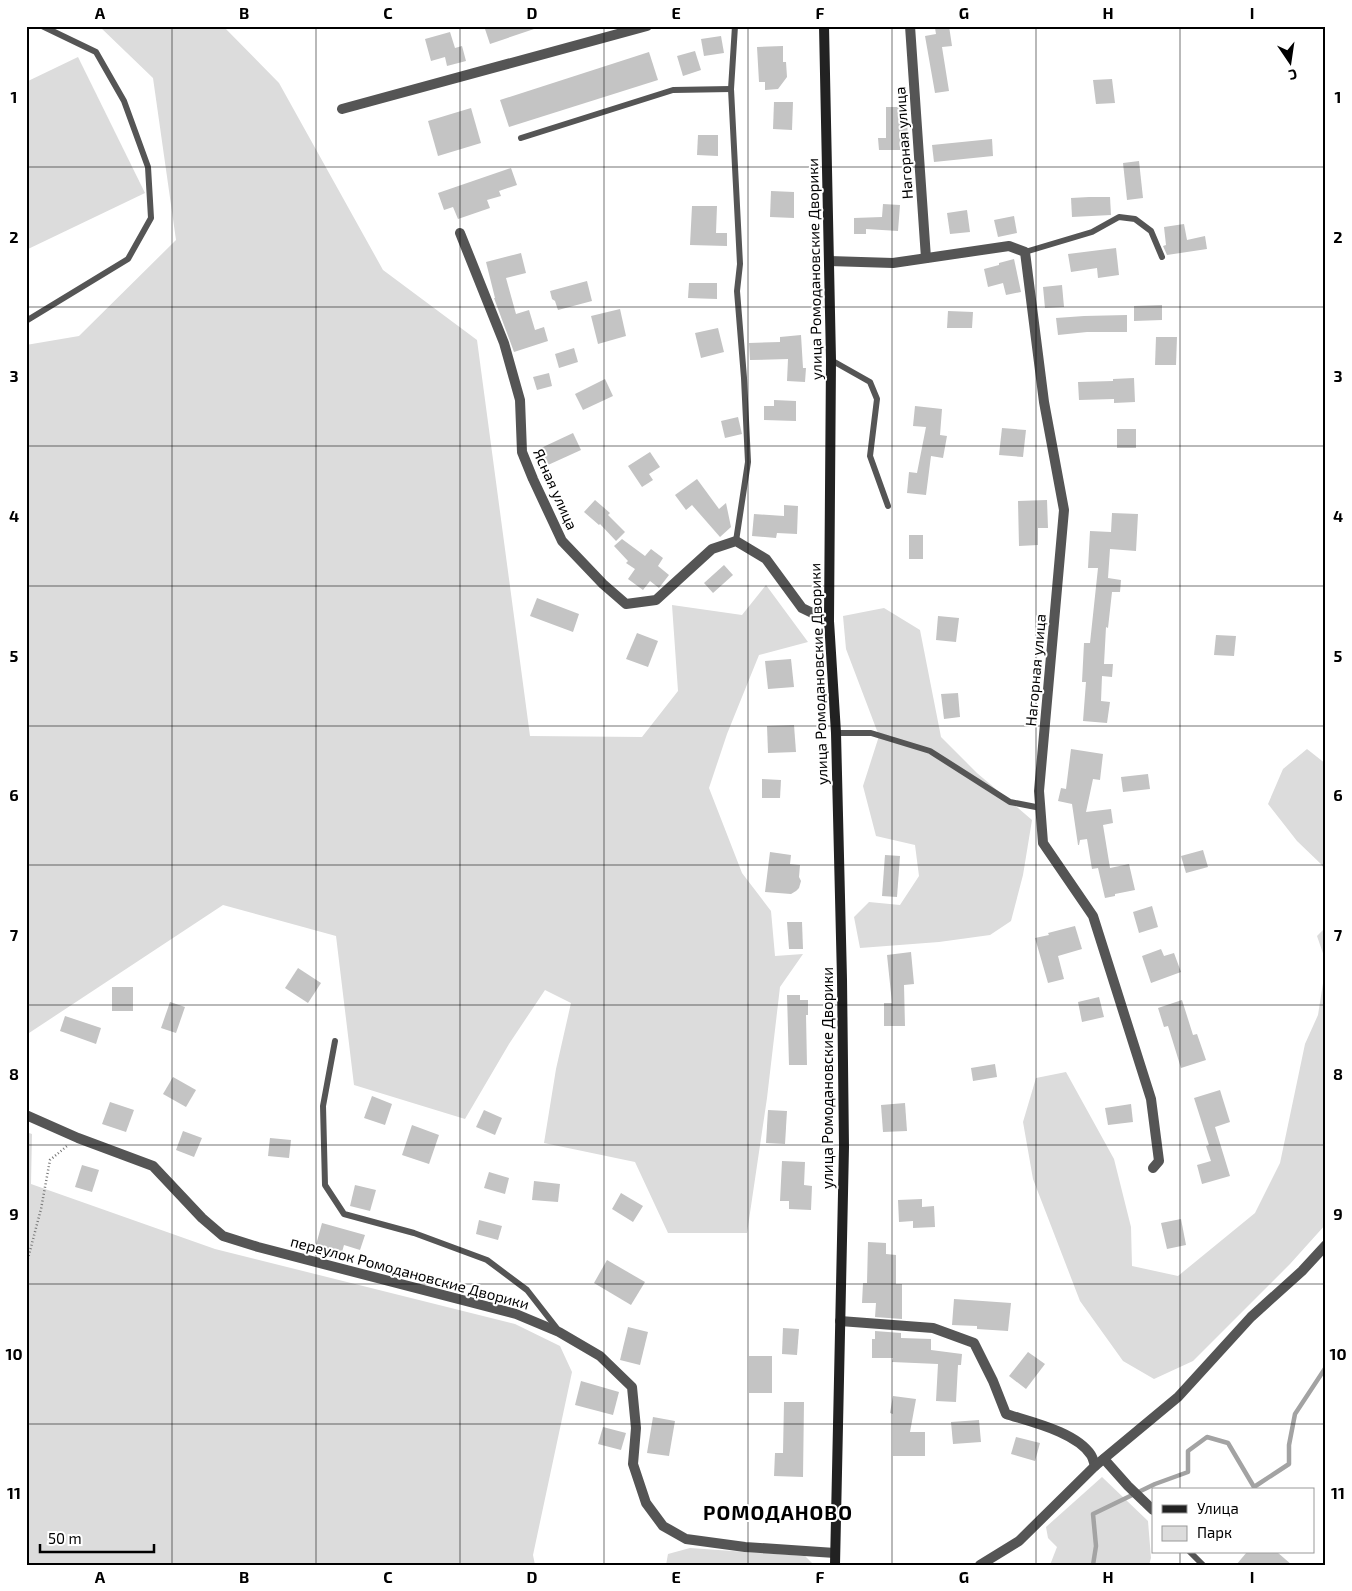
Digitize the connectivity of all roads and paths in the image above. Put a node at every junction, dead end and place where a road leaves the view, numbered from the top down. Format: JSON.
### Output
{"nodes":[{"id":1,"x":42,"y":26,"type":"edge"},
{"id":2,"x":647,"y":26,"type":"edge"},
{"id":3,"x":735,"y":26,"type":"edge"},
{"id":4,"x":824,"y":26,"type":"edge"},
{"id":5,"x":910,"y":26,"type":"edge"},
{"id":6,"x":731,"y":89,"type":"junction"},
{"id":7,"x":342,"y":109,"type":"dead end"},
{"id":8,"x":521,"y":138,"type":"dead end"},
{"id":9,"x":460,"y":233,"type":"dead end"},
{"id":10,"x":1025,"y":252,"type":"junction"},
{"id":11,"x":1162,"y":257,"type":"dead end"},
{"id":12,"x":926,"y":258,"type":"junction"},
{"id":13,"x":829,"y":261,"type":"junction"},
{"id":14,"x":26,"y":321,"type":"edge"},
{"id":15,"x":831,"y":360,"type":"junction"},
{"id":16,"x":888,"y":506,"type":"dead end"},
{"id":17,"x":736,"y":541,"type":"junction"},
{"id":18,"x":829,"y":621,"type":"junction"},
{"id":19,"x":836,"y":733,"type":"junction"},
{"id":20,"x":1041,"y":808,"type":"junction"},
{"id":21,"x":335,"y":1041,"type":"dead end"},
{"id":22,"x":26,"y":1115,"type":"edge"},
{"id":23,"x":78,"y":1138,"type":"junction"},
{"id":24,"x":1152,"y":1168,"type":"dead end"},
{"id":25,"x":1326,"y":1245,"type":"edge"},
{"id":26,"x":26,"y":1266,"type":"edge"},
{"id":27,"x":840,"y":1321,"type":"junction"},
{"id":28,"x":559,"y":1332,"type":"junction"},
{"id":29,"x":1104,"y":1459,"type":"junction"},
{"id":30,"x":1095,"y":1466,"type":"junction"},
{"id":31,"x":1152,"y":1509,"type":"edge"},
{"id":32,"x":835,"y":1553,"type":"junction"},
{"id":33,"x":1192,"y":1554,"type":"edge"},
{"id":34,"x":835,"y":1565,"type":"edge"},
{"id":35,"x":980,"y":1565,"type":"edge"},
{"id":36,"x":1203,"y":1565,"type":"edge"}],
"edges":[{"from":1,"to":14,"type":"lane"},
{"from":2,"to":7,"type":"street"},
{"from":3,"to":6,"type":"lane"},
{"from":4,"to":13,"type":"street","name":"улица Ромодановские Дворики"},
{"from":5,"to":12,"type":"street","name":"Нагорная улица"},
{"from":6,"to":8,"type":"lane"},
{"from":6,"to":17,"type":"lane"},
{"from":9,"to":17,"type":"street","name":"Ясная улица"},
{"from":10,"to":11,"type":"lane"},
{"from":10,"to":12,"type":"street"},
{"from":10,"to":20,"type":"street","name":"Нагорная улица"},
{"from":12,"to":13,"type":"street"},
{"from":13,"to":15,"type":"street","name":"улица Ромодановские Дворики"},
{"from":15,"to":16,"type":"lane"},
{"from":15,"to":18,"type":"street","name":"улица Ромодановские Дворики"},
{"from":17,"to":18,"type":"street"},
{"from":18,"to":19,"type":"street","name":"улица Ромодановские Дворики"},
{"from":19,"to":20,"type":"lane"},
{"from":19,"to":27,"type":"street","name":"улица Ромодановские Дворики"},
{"from":20,"to":24,"type":"street","name":"Нагорная улица"},
{"from":21,"to":28,"type":"lane"},
{"from":22,"to":23,"type":"street","name":"переулок Ромодановские Дворики"},
{"from":23,"to":26,"type":"path"},
{"from":23,"to":28,"type":"street","name":"переулок Ромодановские Дворики"},
{"from":25,"to":29,"type":"street"},
{"from":27,"to":30,"type":"street"},
{"from":27,"to":32,"type":"street","name":"улица Ромодановские Дворики"},
{"from":28,"to":32,"type":"street","name":"переулок Ромодановские Дворики"},
{"from":29,"to":30,"type":"street"},
{"from":29,"to":31,"type":"street"},
{"from":30,"to":35,"type":"street"},
{"from":32,"to":34,"type":"street","name":"улица Ромодановские Дворики"},
{"from":33,"to":36,"type":"lane"}]}
